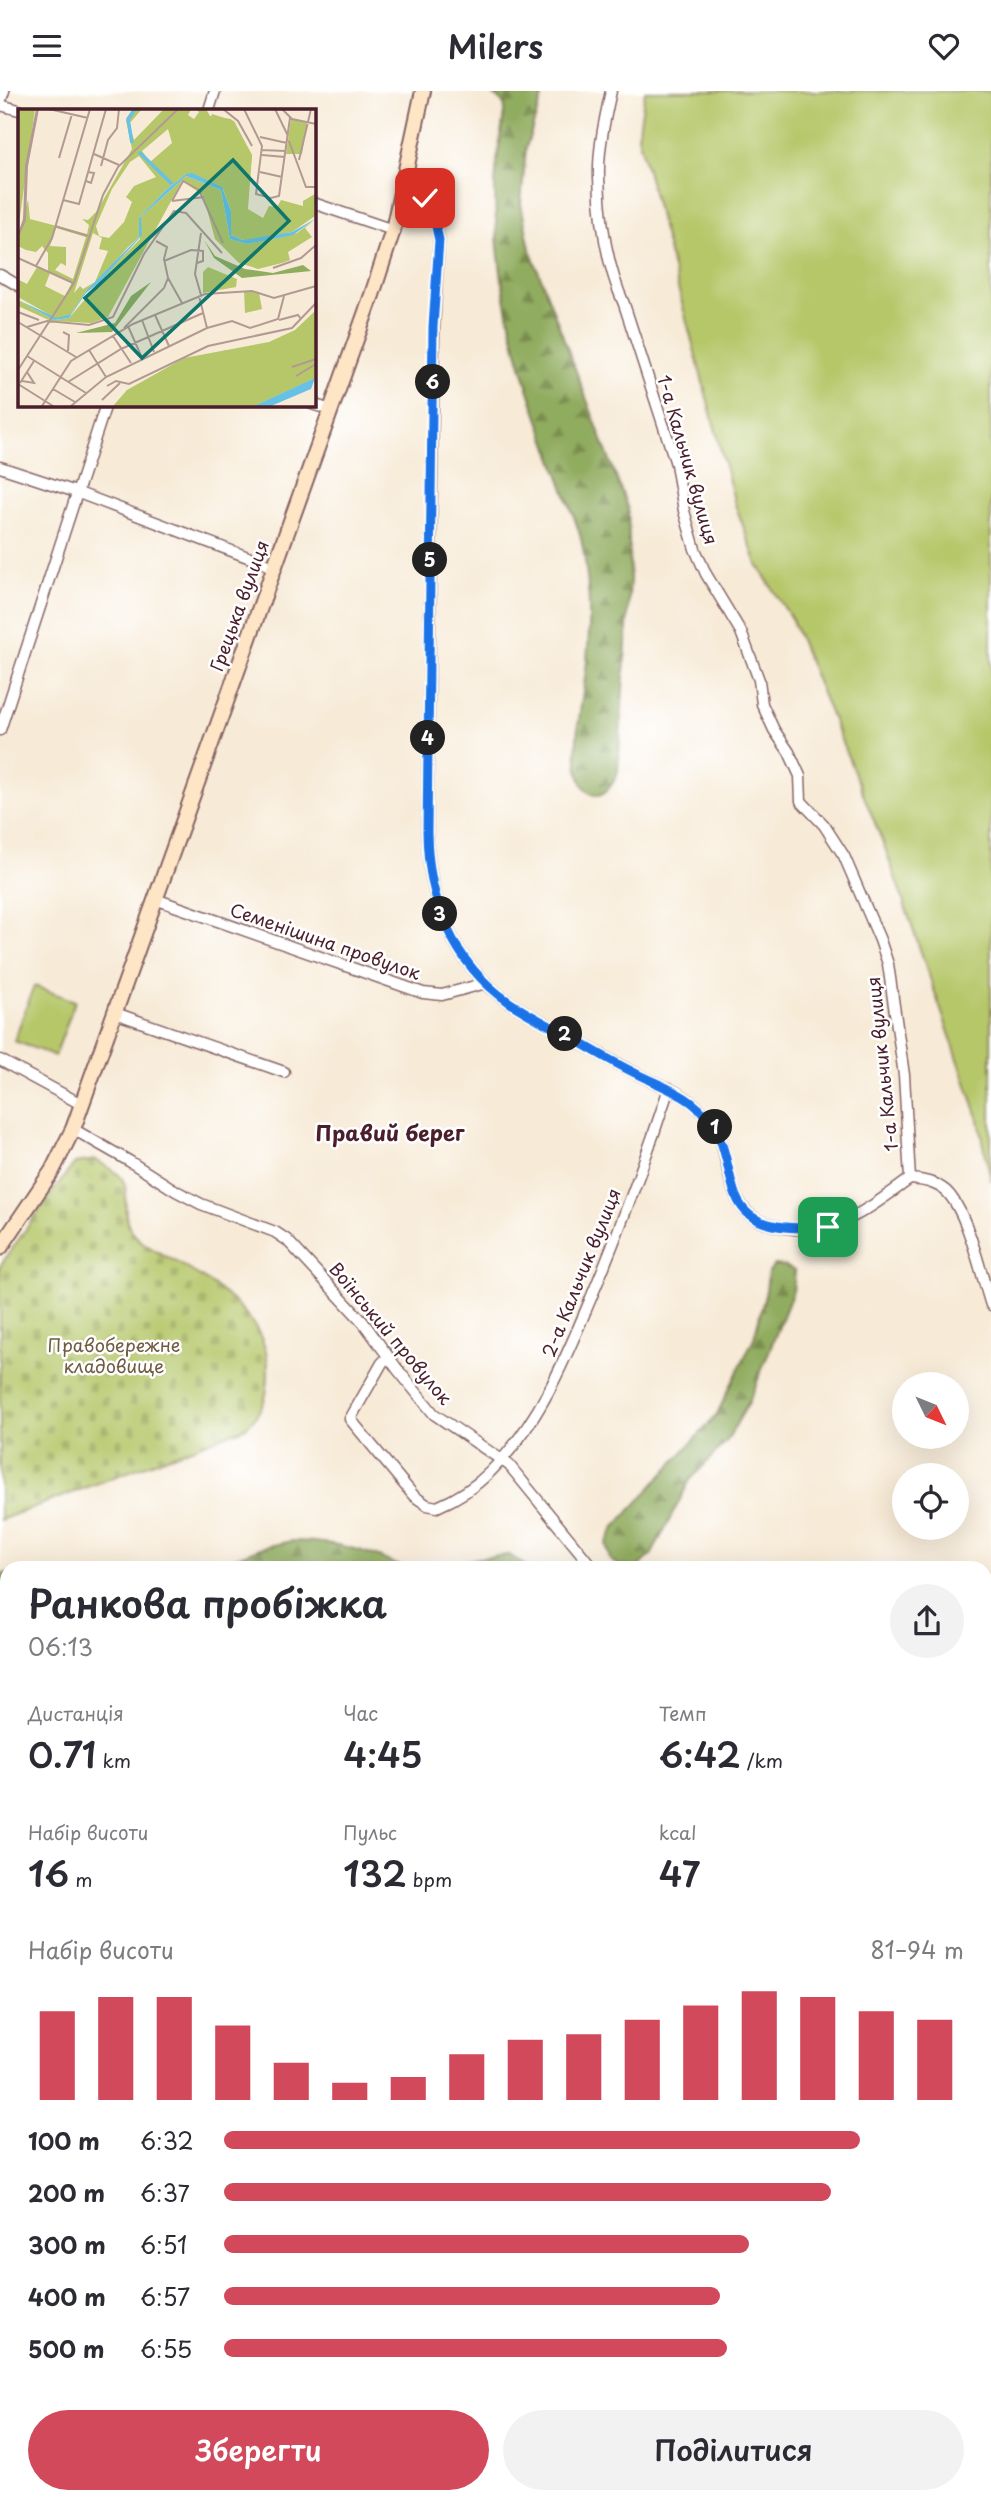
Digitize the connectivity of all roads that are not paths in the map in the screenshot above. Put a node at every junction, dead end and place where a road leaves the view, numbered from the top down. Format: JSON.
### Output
{"nodes":[{"id":1,"x":4,"y":91,"type":"edge"},
{"id":2,"x":215,"y":91,"type":"edge"},
{"id":3,"x":424,"y":91,"type":"edge"},
{"id":4,"x":611,"y":91,"type":"edge"},
{"id":5,"x":0,"y":103,"type":"edge"},
{"id":6,"x":209,"y":109,"type":"edge"},
{"id":7,"x":18,"y":110,"type":"edge"},
{"id":8,"x":404,"y":185,"type":"junction"},
{"id":9,"x":315,"y":204,"type":"edge"},
{"id":10,"x":393,"y":230,"type":"junction"},
{"id":11,"x":0,"y":275,"type":"edge"},
{"id":12,"x":18,"y":285,"type":"edge"},
{"id":13,"x":315,"y":405,"type":"edge"},
{"id":14,"x":105,"y":406,"type":"edge"},
{"id":15,"x":331,"y":410,"type":"junction"},
{"id":16,"x":0,"y":467,"type":"edge"},
{"id":17,"x":76,"y":492,"type":"junction"},
{"id":18,"x":274,"y":567,"type":"junction"},
{"id":19,"x":0,"y":730,"type":"edge"},
{"id":20,"x":155,"y":899,"type":"junction"},
{"id":21,"x":486,"y":983,"type":"junction"},
{"id":22,"x":115,"y":1013,"type":"junction"},
{"id":23,"x":0,"y":1060,"type":"edge"},
{"id":24,"x":284,"y":1072,"type":"dead end"},
{"id":25,"x":669,"y":1088,"type":"junction"},
{"id":26,"x":81,"y":1104,"type":"junction"},
{"id":27,"x":72,"y":1129,"type":"junction"},
{"id":28,"x":910,"y":1179,"type":"junction"},
{"id":29,"x":0,"y":1248,"type":"edge"},
{"id":30,"x":991,"y":1305,"type":"edge"},
{"id":31,"x":388,"y":1357,"type":"junction"},
{"id":32,"x":502,"y":1459,"type":"junction"},
{"id":33,"x":587,"y":1561,"type":"edge"}],
"edges":[{"from":1,"to":5,"type":"street"},
{"from":2,"to":6,"type":"street"},
{"from":3,"to":8,"type":"street","name":"Грецька вулиця"},
{"from":4,"to":28,"type":"street","name":"1-а Кальчик вулиця"},
{"from":5,"to":7,"type":"street"},
{"from":8,"to":10,"type":"street","name":"Грецька вулиця"},
{"from":8,"to":21,"type":"street"},
{"from":9,"to":10,"type":"street"},
{"from":10,"to":15,"type":"street","name":"Грецька вулиця"},
{"from":11,"to":12,"type":"street"},
{"from":13,"to":15,"type":"street"},
{"from":14,"to":17,"type":"street"},
{"from":15,"to":18,"type":"street","name":"Грецька вулиця"},
{"from":16,"to":17,"type":"street"},
{"from":17,"to":18,"type":"street"},
{"from":17,"to":19,"type":"street"},
{"from":18,"to":20,"type":"street","name":"Грецька вулиця"},
{"from":20,"to":21,"type":"street","name":"Семенішина провулок"},
{"from":20,"to":22,"type":"street","name":"Грецька вулиця"},
{"from":21,"to":25,"type":"street"},
{"from":22,"to":24,"type":"street"},
{"from":22,"to":26,"type":"street","name":"Грецька вулиця"},
{"from":23,"to":26,"type":"street"},
{"from":25,"to":28,"type":"street"},
{"from":25,"to":32,"type":"street","name":"2-а Кальчик вулиця"},
{"from":26,"to":27,"type":"street","name":"Грецька вулиця"},
{"from":27,"to":29,"type":"street","name":"Грецька вулиця"},
{"from":27,"to":31,"type":"street","name":"Воїнський провулок"},
{"from":28,"to":30,"type":"street"},
{"from":31,"to":32,"type":"street","name":"Воїнський провулок"},
{"from":31,"to":32,"type":"street","name":"2-а Кальчик вулиця"},
{"from":32,"to":33,"type":"street"}]}
